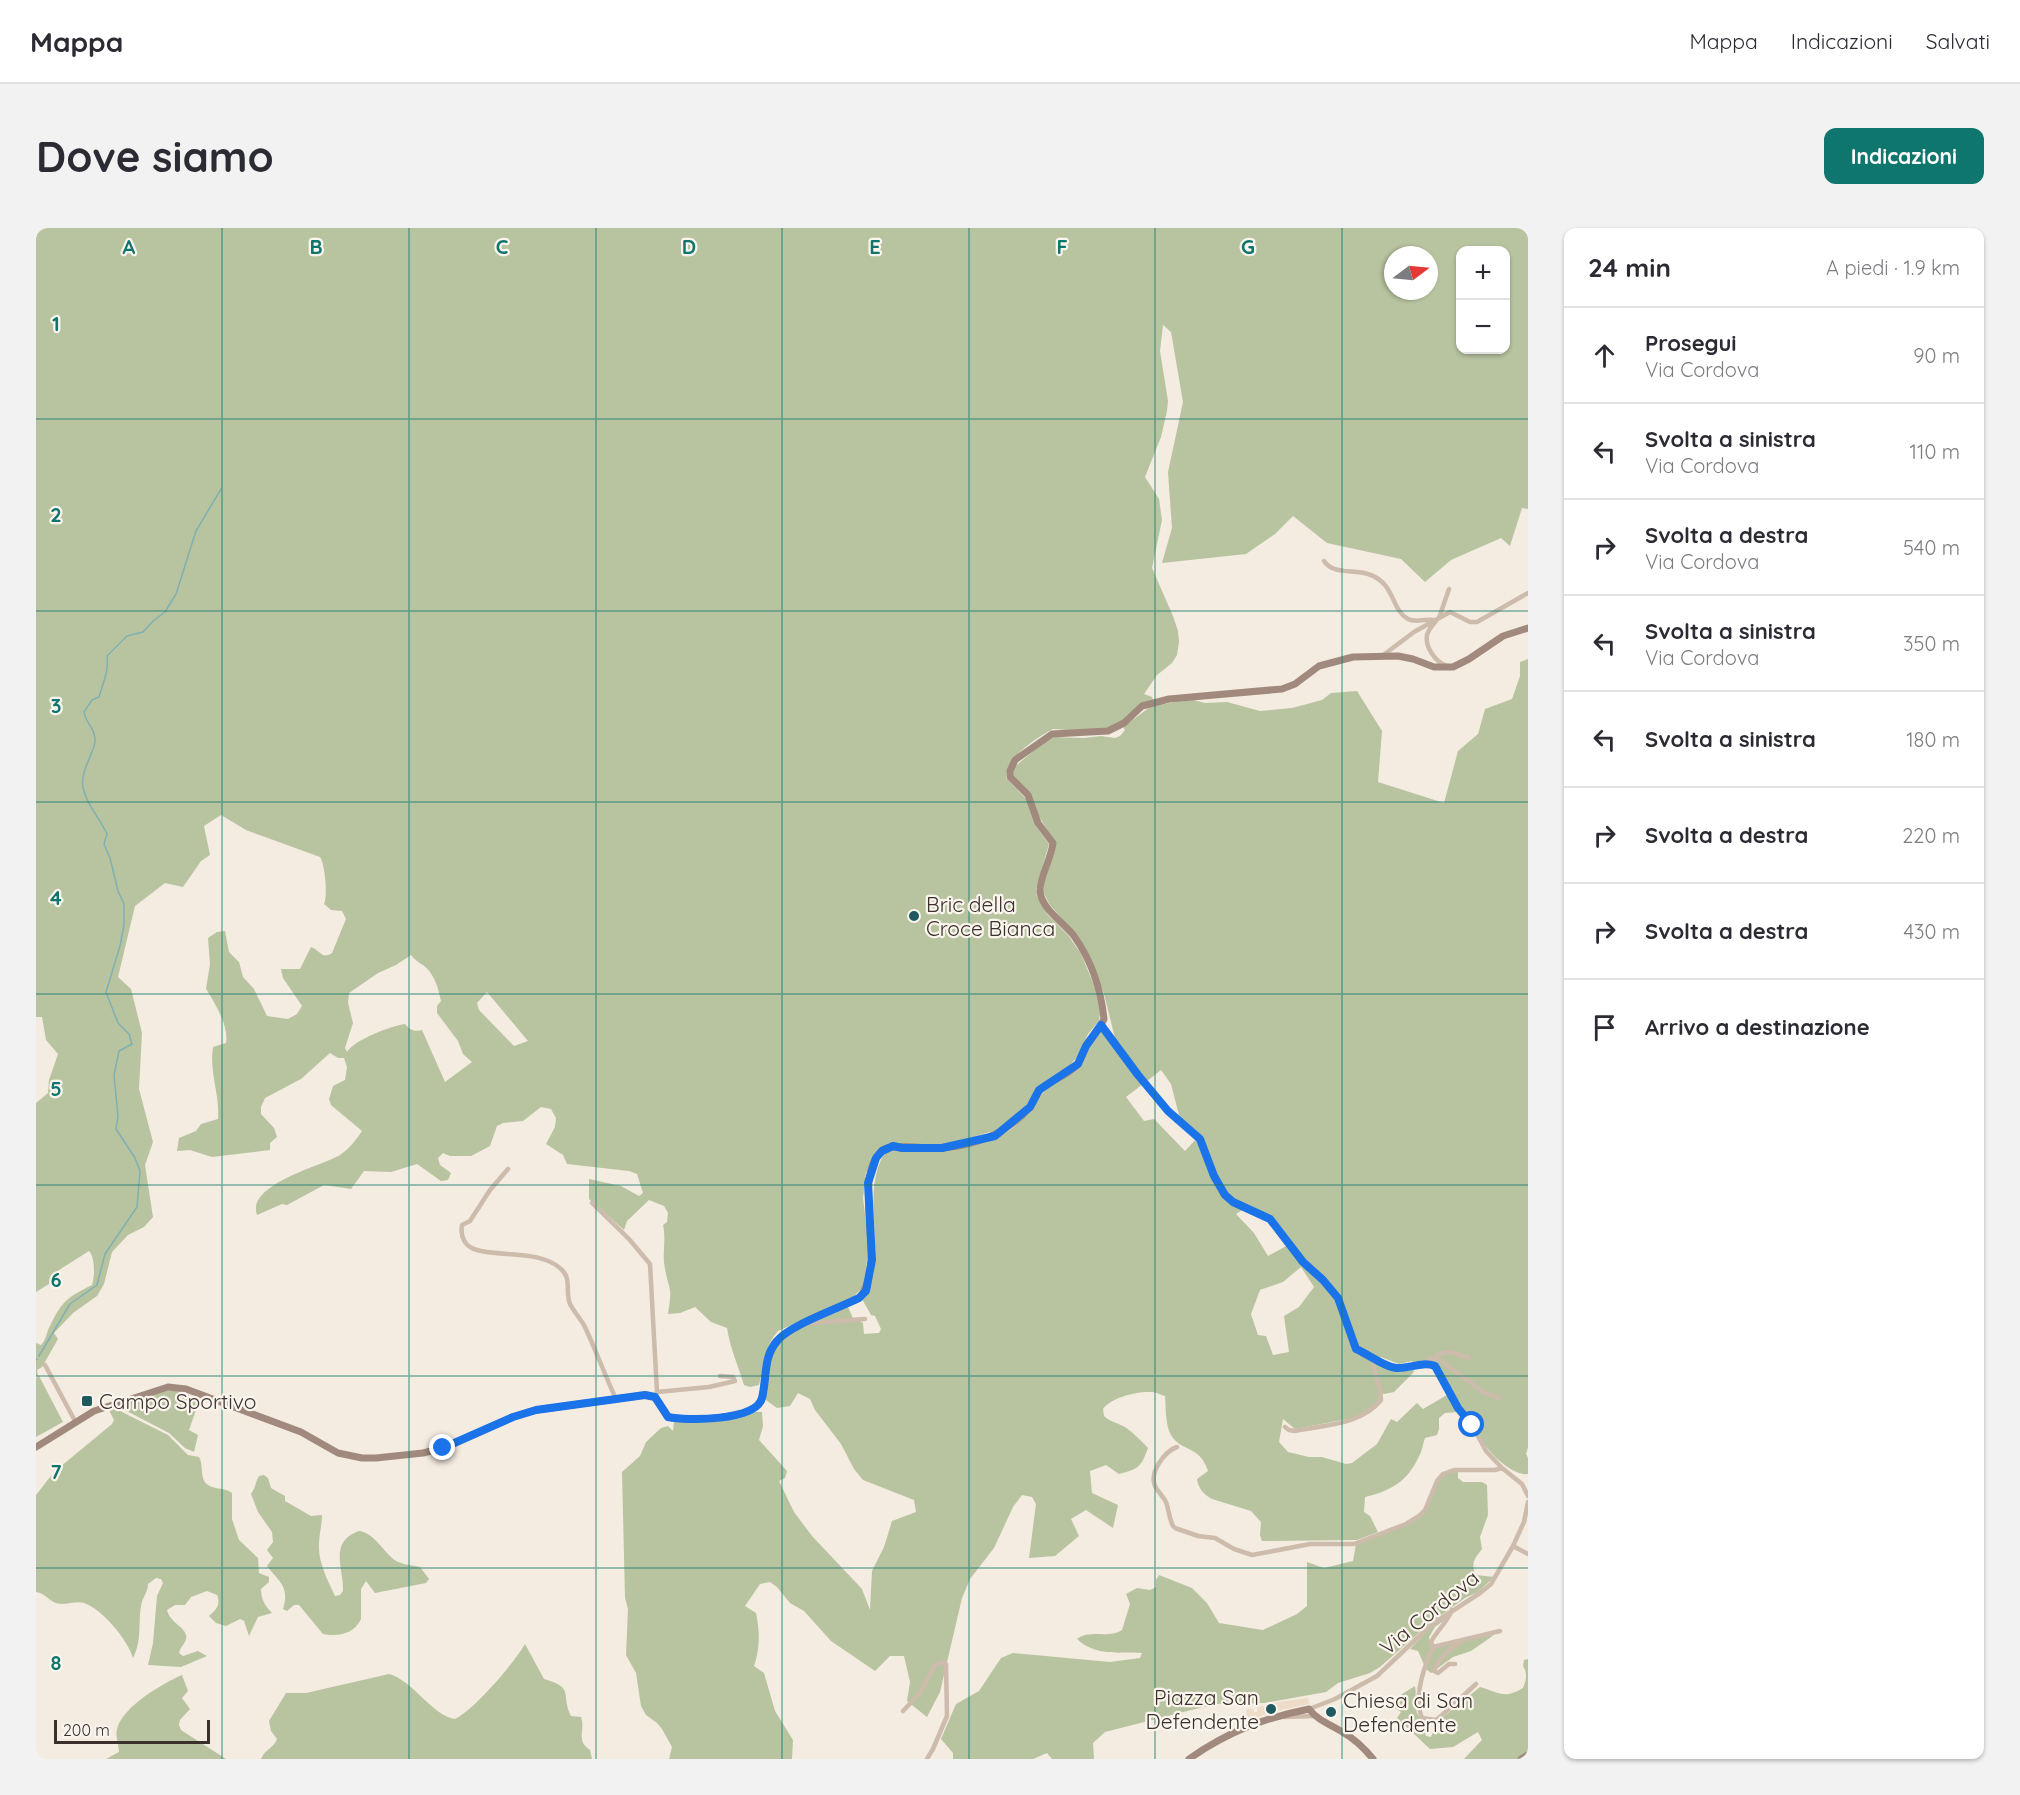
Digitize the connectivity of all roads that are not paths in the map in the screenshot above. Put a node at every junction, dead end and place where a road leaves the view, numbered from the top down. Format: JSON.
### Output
{"nodes":[{"id":1,"x":1324,"y":561,"type":"dead end"},
{"id":2,"x":1449,"y":589,"type":"dead end"},
{"id":3,"x":1528,"y":593,"type":"edge"},
{"id":4,"x":1437,"y":620,"type":"junction"},
{"id":5,"x":1528,"y":628,"type":"edge"},
{"id":6,"x":1382,"y":656,"type":"junction"},
{"id":7,"x":1453,"y":667,"type":"junction"},
{"id":8,"x":1101,"y":1025,"type":"junction"},
{"id":9,"x":508,"y":1169,"type":"dead end"},
{"id":10,"x":591,"y":1203,"type":"dead end"},
{"id":11,"x":865,"y":1319,"type":"dead end"},
{"id":12,"x":806,"y":1323,"type":"junction"},
{"id":13,"x":1372,"y":1357,"type":"junction"},
{"id":14,"x":1435,"y":1358,"type":"junction"},
{"id":15,"x":1469,"y":1358,"type":"dead end"},
{"id":16,"x":1425,"y":1363,"type":"junction"},
{"id":17,"x":45,"y":1365,"type":"dead end"},
{"id":18,"x":720,"y":1376,"type":"dead end"},
{"id":19,"x":656,"y":1394,"type":"junction"},
{"id":20,"x":1499,"y":1398,"type":"dead end"},
{"id":21,"x":616,"y":1399,"type":"junction"},
{"id":22,"x":73,"y":1418,"type":"junction"},
{"id":23,"x":1285,"y":1427,"type":"dead end"},
{"id":24,"x":36,"y":1447,"type":"edge"},
{"id":25,"x":1177,"y":1447,"type":"dead end"},
{"id":26,"x":1502,"y":1468,"type":"junction"},
{"id":27,"x":1526,"y":1487,"type":"edge"},
{"id":28,"x":1528,"y":1496,"type":"edge"},
{"id":29,"x":1528,"y":1502,"type":"edge"},
{"id":30,"x":1513,"y":1546,"type":"junction"},
{"id":31,"x":1528,"y":1554,"type":"edge"},
{"id":32,"x":1452,"y":1610,"type":"junction"},
{"id":33,"x":1500,"y":1631,"type":"dead end"},
{"id":34,"x":1464,"y":1640,"type":"junction"},
{"id":35,"x":1433,"y":1647,"type":"junction"},
{"id":36,"x":1455,"y":1664,"type":"dead end"},
{"id":37,"x":1476,"y":1684,"type":"dead end"},
{"id":38,"x":1309,"y":1708,"type":"junction"},
{"id":39,"x":903,"y":1711,"type":"dead end"},
{"id":40,"x":1272,"y":1716,"type":"junction"},
{"id":41,"x":1316,"y":1716,"type":"junction"},
{"id":42,"x":1528,"y":1755,"type":"edge"},
{"id":43,"x":927,"y":1759,"type":"edge"},
{"id":44,"x":1189,"y":1759,"type":"edge"},
{"id":45,"x":1373,"y":1759,"type":"edge"},
{"id":46,"x":1521,"y":1759,"type":"edge"}],
"edges":[{"from":1,"to":4,"type":"street"},
{"from":2,"to":4,"type":"street"},
{"from":3,"to":4,"type":"street"},
{"from":4,"to":6,"type":"street"},
{"from":4,"to":7,"type":"street"},
{"from":5,"to":7,"type":"street"},
{"from":6,"to":7,"type":"street"},
{"from":6,"to":8,"type":"street"},
{"from":8,"to":12,"type":"street"},
{"from":8,"to":13,"type":"street"},
{"from":9,"to":21,"type":"street"},
{"from":10,"to":19,"type":"street"},
{"from":11,"to":12,"type":"street"},
{"from":12,"to":19,"type":"street"},
{"from":13,"to":16,"type":"street"},
{"from":13,"to":23,"type":"street"},
{"from":14,"to":15,"type":"street"},
{"from":14,"to":16,"type":"street"},
{"from":14,"to":20,"type":"street"},
{"from":16,"to":26,"type":"street"},
{"from":17,"to":22,"type":"street"},
{"from":18,"to":19,"type":"street"},
{"from":19,"to":21,"type":"street"},
{"from":21,"to":22,"type":"street"},
{"from":22,"to":24,"type":"street"},
{"from":25,"to":26,"type":"street"},
{"from":26,"to":27,"type":"street"},
{"from":27,"to":28,"type":"street"},
{"from":29,"to":30,"type":"street","name":"Via Cordova"},
{"from":30,"to":31,"type":"street"},
{"from":30,"to":32,"type":"street","name":"Via Cordova"},
{"from":32,"to":35,"type":"street"},
{"from":32,"to":38,"type":"street","name":"Via Cordova"},
{"from":33,"to":34,"type":"street"},
{"from":34,"to":35,"type":"street"},
{"from":34,"to":36,"type":"street"},
{"from":35,"to":37,"type":"street"},
{"from":38,"to":40,"type":"street"},
{"from":38,"to":41,"type":"street"},
{"from":39,"to":43,"type":"street"},
{"from":40,"to":41,"type":"street"},
{"from":40,"to":44,"type":"street"},
{"from":41,"to":45,"type":"street"},
{"from":42,"to":46,"type":"street"}]}
